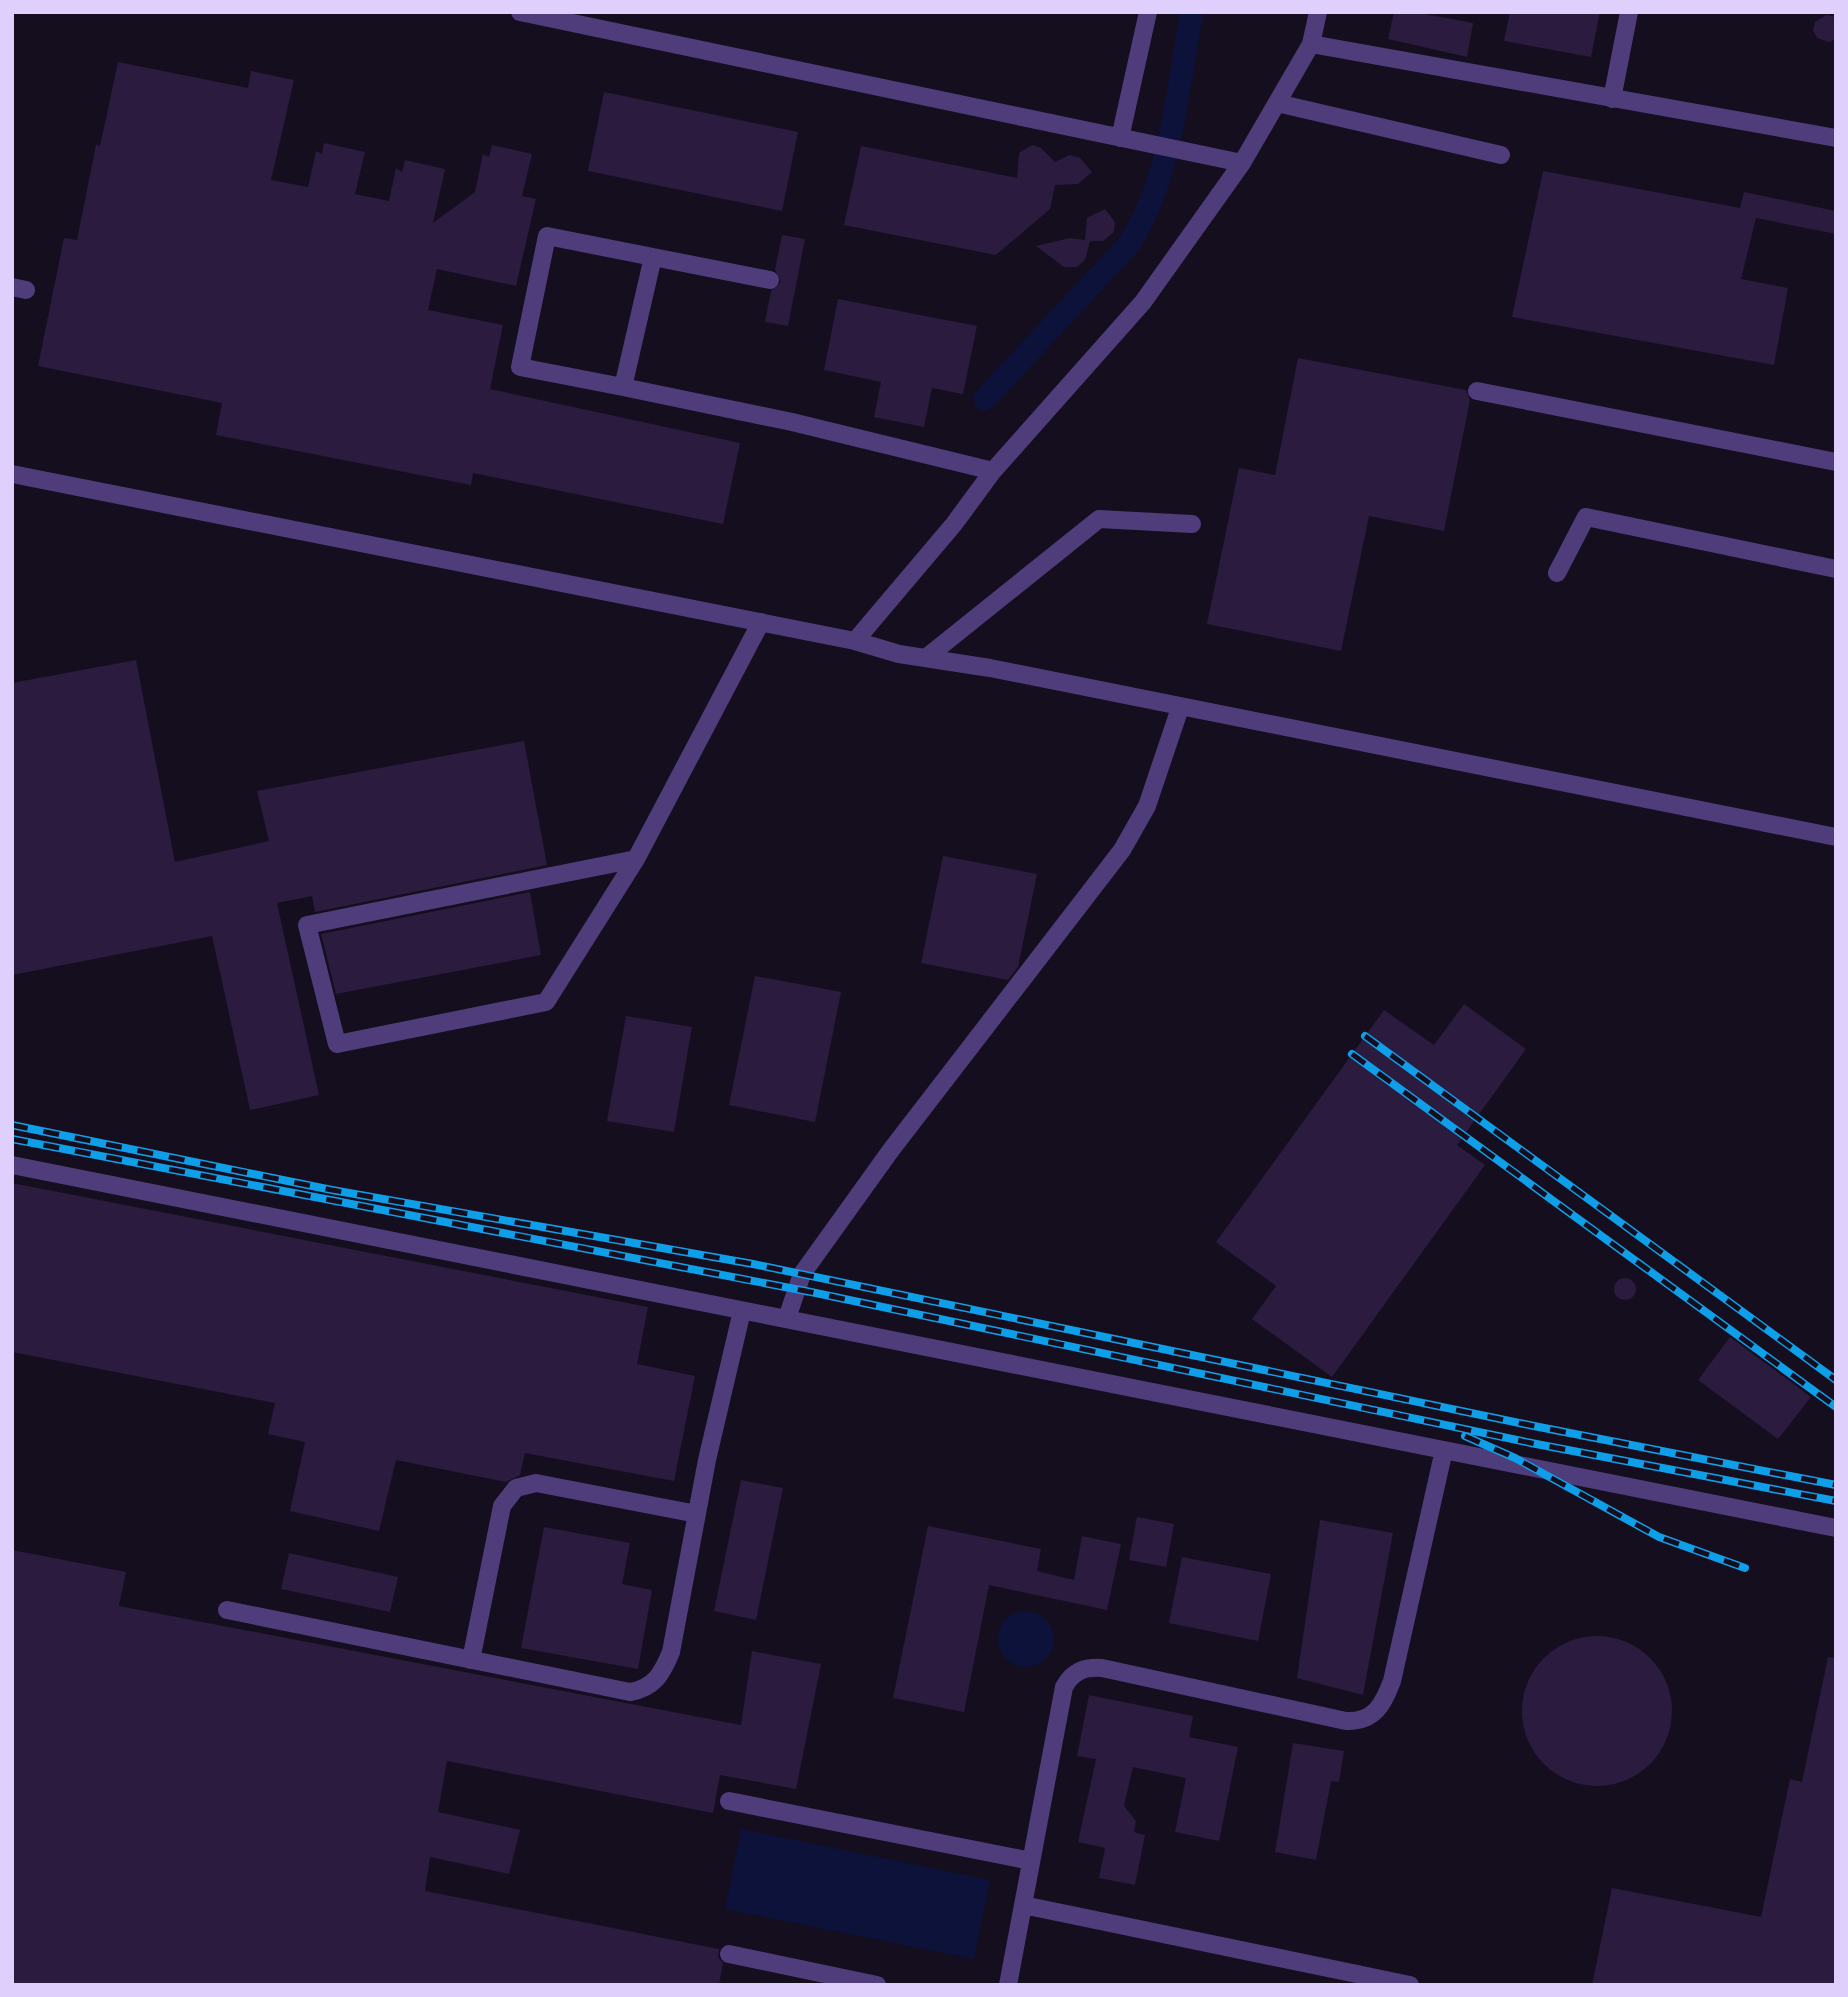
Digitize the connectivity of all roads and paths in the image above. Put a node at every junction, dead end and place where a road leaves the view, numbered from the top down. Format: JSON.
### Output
{"nodes":[{"id":1,"x":520,"y":12,"type":"edge"},
{"id":2,"x":1148,"y":12,"type":"edge"},
{"id":3,"x":1318,"y":12,"type":"edge"},
{"id":4,"x":1629,"y":12,"type":"edge"},
{"id":5,"x":1311,"y":44,"type":"junction"},
{"id":6,"x":1612,"y":99,"type":"junction"},
{"id":7,"x":1277,"y":103,"type":"junction"},
{"id":8,"x":1120,"y":138,"type":"junction"},
{"id":9,"x":1836,"y":138,"type":"edge"},
{"id":10,"x":1501,"y":155,"type":"dead end"},
{"id":11,"x":1242,"y":163,"type":"junction"},
{"id":12,"x":653,"y":257,"type":"junction"},
{"id":13,"x":770,"y":280,"type":"dead end"},
{"id":14,"x":623,"y":387,"type":"junction"},
{"id":15,"x":1477,"y":391,"type":"dead end"},
{"id":16,"x":1836,"y":462,"type":"edge"},
{"id":17,"x":993,"y":471,"type":"junction"},
{"id":18,"x":12,"y":474,"type":"edge"},
{"id":19,"x":1192,"y":524,"type":"dead end"},
{"id":20,"x":1836,"y":569,"type":"edge"},
{"id":21,"x":1557,"y":573,"type":"dead end"},
{"id":22,"x":761,"y":622,"type":"junction"},
{"id":23,"x":855,"y":641,"type":"junction"},
{"id":24,"x":927,"y":657,"type":"junction"},
{"id":25,"x":1180,"y":708,"type":"junction"},
{"id":26,"x":1836,"y":837,"type":"edge"},
{"id":27,"x":636,"y":859,"type":"junction"},
{"id":28,"x":12,"y":1165,"type":"edge"},
{"id":29,"x":742,"y":1311,"type":"junction"},
{"id":30,"x":787,"y":1318,"type":"junction"},
{"id":31,"x":1444,"y":1450,"type":"junction"},
{"id":32,"x":697,"y":1514,"type":"junction"},
{"id":33,"x":1836,"y":1528,"type":"edge"},
{"id":34,"x":227,"y":1610,"type":"dead end"},
{"id":35,"x":471,"y":1660,"type":"junction"},
{"id":36,"x":729,"y":1801,"type":"dead end"},
{"id":37,"x":1031,"y":1861,"type":"junction"},
{"id":38,"x":1023,"y":1905,"type":"junction"},
{"id":39,"x":729,"y":1954,"type":"dead end"},
{"id":40,"x":877,"y":1985,"type":"edge"},
{"id":41,"x":1008,"y":1985,"type":"edge"},
{"id":42,"x":1409,"y":1985,"type":"edge"}],
"edges":[{"from":1,"to":8,"type":"lane"},
{"from":2,"to":8,"type":"lane"},
{"from":3,"to":5,"type":"lane"},
{"from":4,"to":6,"type":"lane"},
{"from":5,"to":6,"type":"lane"},
{"from":5,"to":7,"type":"lane"},
{"from":6,"to":9,"type":"lane"},
{"from":7,"to":10,"type":"lane"},
{"from":7,"to":11,"type":"lane"},
{"from":8,"to":11,"type":"lane"},
{"from":11,"to":17,"type":"lane"},
{"from":12,"to":13,"type":"lane"},
{"from":12,"to":14,"type":"lane"},
{"from":12,"to":14,"type":"lane"},
{"from":14,"to":17,"type":"lane"},
{"from":15,"to":16,"type":"lane"},
{"from":17,"to":23,"type":"lane"},
{"from":18,"to":22,"type":"lane"},
{"from":19,"to":24,"type":"lane"},
{"from":20,"to":21,"type":"lane"},
{"from":22,"to":23,"type":"lane"},
{"from":22,"to":27,"type":"lane"},
{"from":23,"to":24,"type":"lane"},
{"from":24,"to":25,"type":"lane"},
{"from":25,"to":26,"type":"lane"},
{"from":25,"to":30,"type":"lane"},
{"from":27,"to":27,"type":"lane"},
{"from":28,"to":29,"type":"lane"},
{"from":29,"to":30,"type":"lane"},
{"from":29,"to":32,"type":"lane"},
{"from":30,"to":31,"type":"lane"},
{"from":31,"to":33,"type":"lane"},
{"from":31,"to":37,"type":"lane"},
{"from":32,"to":35,"type":"lane"},
{"from":32,"to":35,"type":"lane"},
{"from":34,"to":35,"type":"lane"},
{"from":36,"to":37,"type":"lane"},
{"from":37,"to":38,"type":"lane"},
{"from":38,"to":41,"type":"lane"},
{"from":38,"to":42,"type":"lane"},
{"from":39,"to":40,"type":"lane"}]}
